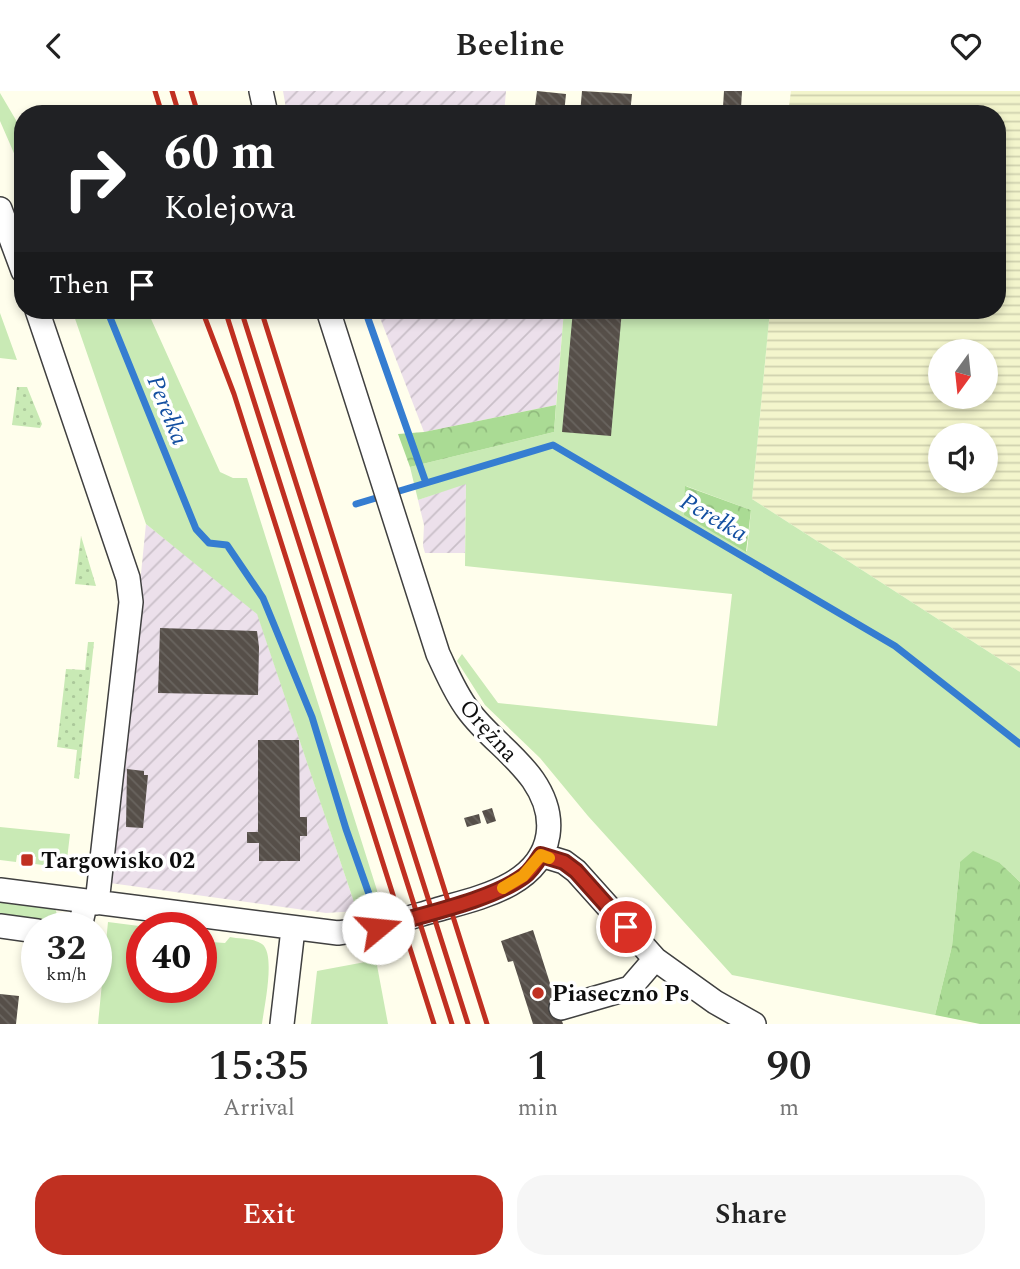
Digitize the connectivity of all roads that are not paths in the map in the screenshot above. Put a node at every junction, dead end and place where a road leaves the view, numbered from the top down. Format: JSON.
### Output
{"nodes":[{"id":1,"x":0,"y":209,"type":"edge"},
{"id":2,"x":14,"y":247,"type":"edge"},
{"id":3,"x":40,"y":319,"type":"edge"},
{"id":4,"x":331,"y":319,"type":"edge"},
{"id":5,"x":541,"y":855,"type":"junction"},
{"id":6,"x":0,"y":890,"type":"edge"},
{"id":7,"x":91,"y":902,"type":"junction"},
{"id":8,"x":87,"y":912,"type":"edge"},
{"id":9,"x":0,"y":926,"type":"edge"},
{"id":10,"x":21,"y":929,"type":"edge"},
{"id":11,"x":293,"y":929,"type":"junction"},
{"id":12,"x":655,"y":959,"type":"junction"},
{"id":13,"x":561,"y":1009,"type":"dead end"},
{"id":14,"x":282,"y":1024,"type":"edge"},
{"id":15,"x":754,"y":1024,"type":"edge"}],
"edges":[{"from":1,"to":2,"type":"street"},
{"from":3,"to":7,"type":"street"},
{"from":4,"to":5,"type":"street","name":"Orężna"},
{"from":5,"to":11,"type":"street"},
{"from":5,"to":12,"type":"street"},
{"from":6,"to":7,"type":"street"},
{"from":7,"to":8,"type":"street"},
{"from":7,"to":11,"type":"street"},
{"from":9,"to":10,"type":"street"},
{"from":11,"to":14,"type":"street"},
{"from":12,"to":13,"type":"street"},
{"from":12,"to":15,"type":"street"}]}
